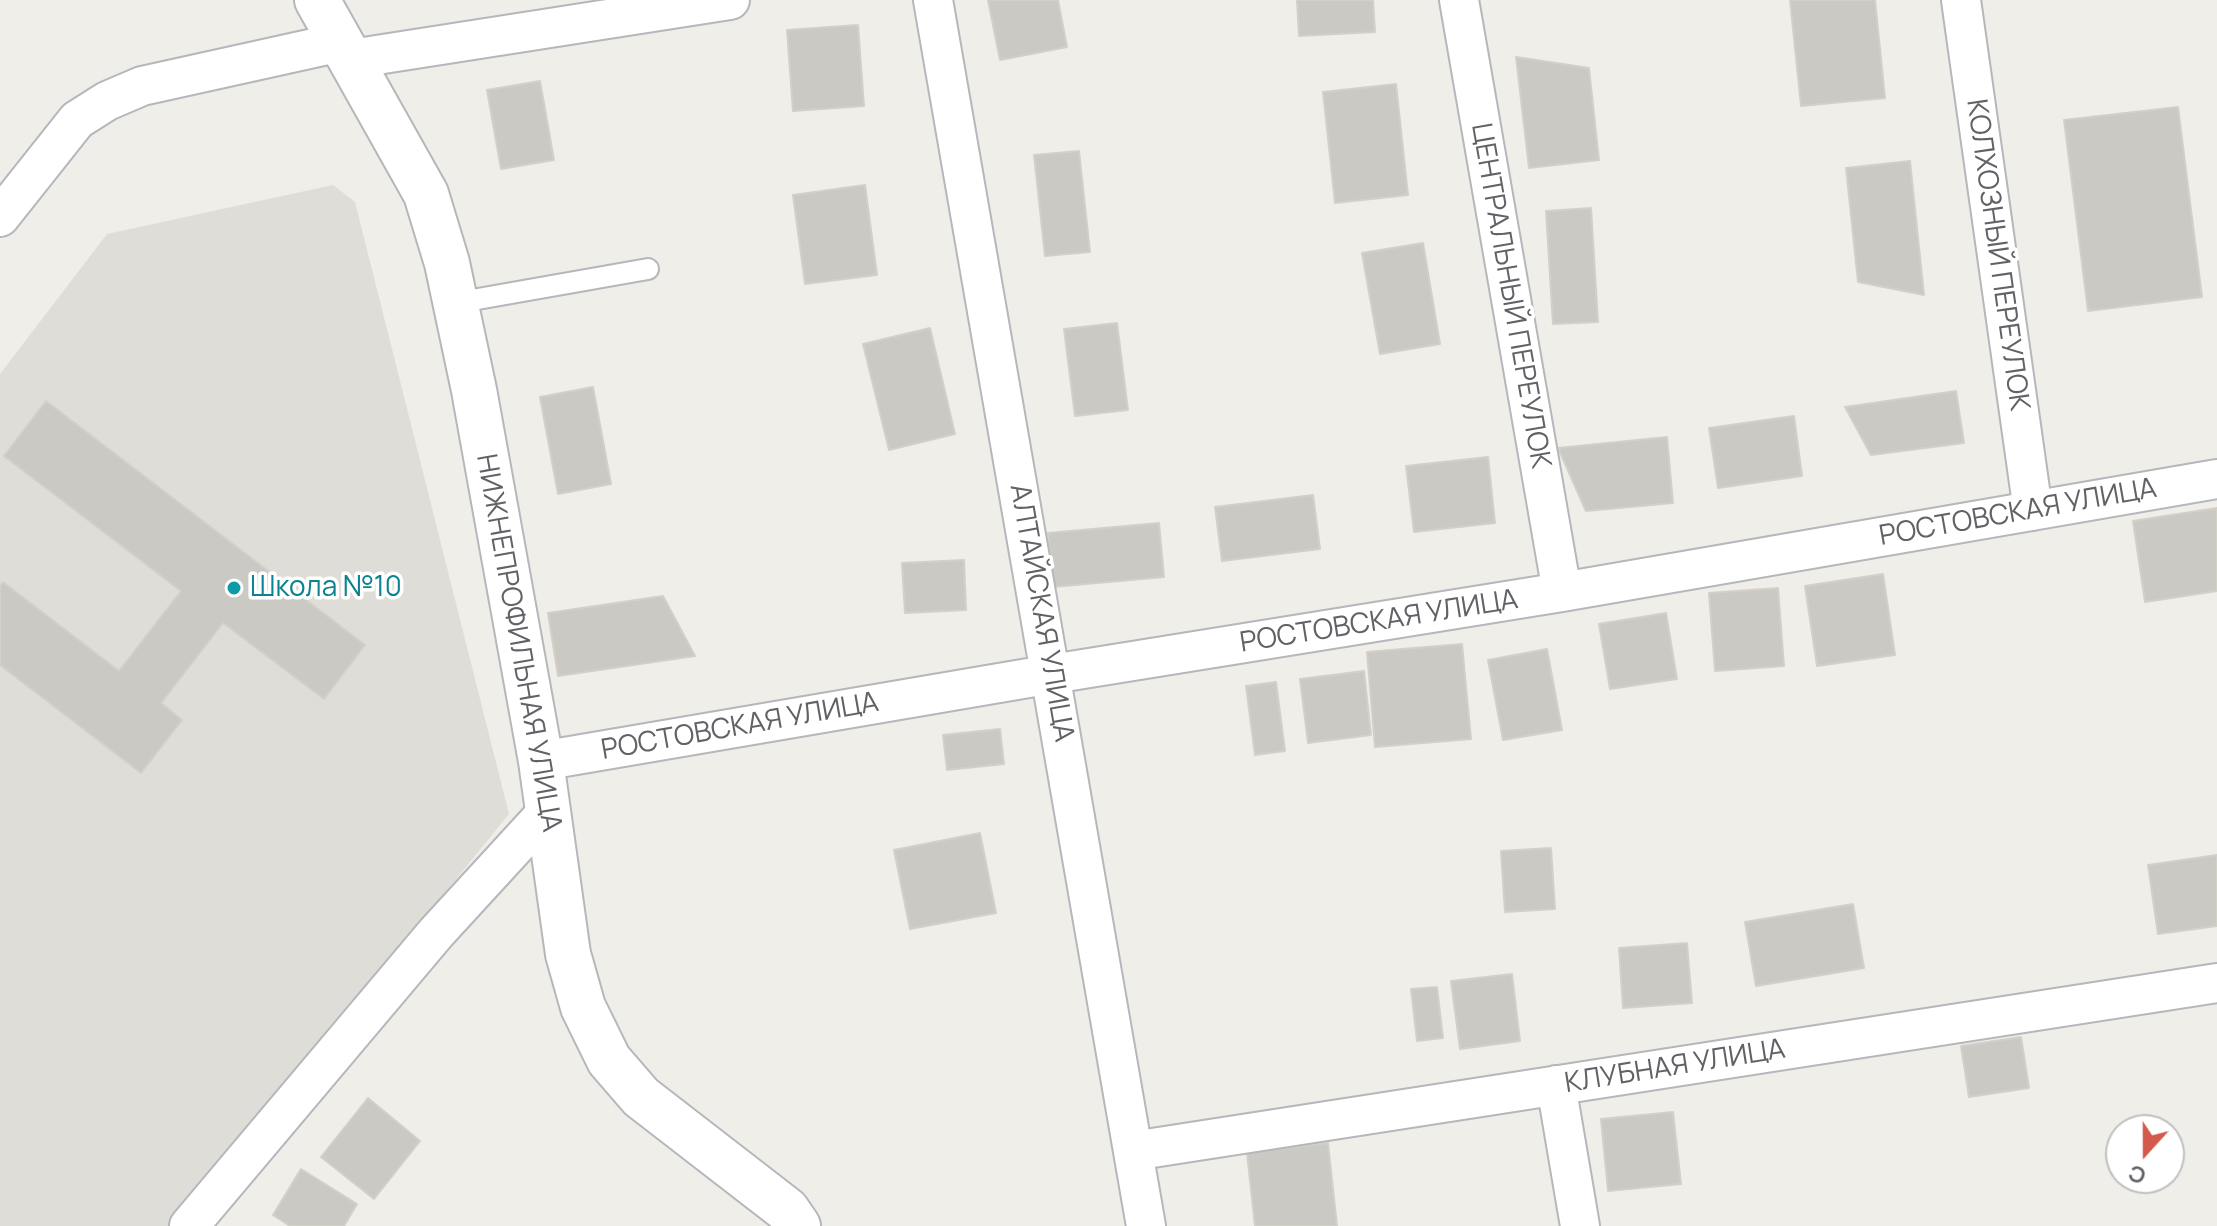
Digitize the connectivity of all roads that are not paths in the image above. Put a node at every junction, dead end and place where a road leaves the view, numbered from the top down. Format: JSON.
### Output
{"nodes":[{"id":1,"x":317,"y":0,"type":"edge"},
{"id":2,"x":730,"y":0,"type":"edge"},
{"id":3,"x":933,"y":0,"type":"edge"},
{"id":4,"x":1459,"y":0,"type":"edge"},
{"id":5,"x":1961,"y":0,"type":"edge"},
{"id":6,"x":346,"y":50,"type":"junction"},
{"id":7,"x":0,"y":217,"type":"edge"},
{"id":8,"x":648,"y":269,"type":"dead end"},
{"id":9,"x":455,"y":303,"type":"junction"},
{"id":10,"x":2217,"y":479,"type":"edge"},
{"id":11,"x":2033,"y":511,"type":"junction"},
{"id":12,"x":1562,"y":592,"type":"junction"},
{"id":13,"x":1052,"y":674,"type":"junction"},
{"id":14,"x":541,"y":761,"type":"junction"},
{"id":15,"x":547,"y":812,"type":"junction"},
{"id":16,"x":2217,"y":983,"type":"edge"},
{"id":17,"x":1556,"y":1085,"type":"junction"},
{"id":18,"x":1133,"y":1151,"type":"junction"},
{"id":19,"x":189,"y":1226,"type":"edge"},
{"id":20,"x":798,"y":1226,"type":"edge"},
{"id":21,"x":1146,"y":1226,"type":"edge"},
{"id":22,"x":1580,"y":1226,"type":"edge"}],
"edges":[{"from":1,"to":6,"type":"street","name":"НИЖНЕПРОФИЛЬНАЯ УЛИЦА"},
{"from":2,"to":6,"type":"street"},
{"from":3,"to":13,"type":"street","name":"АЛТАЙСКАЯ УЛИЦА"},
{"from":4,"to":12,"type":"street","name":"ЦЕНТРАЛЬНЫЙ ПЕРЕУЛОК"},
{"from":5,"to":11,"type":"street","name":"КОЛХОЗНЫЙ ПЕРЕУЛОК"},
{"from":6,"to":7,"type":"street"},
{"from":6,"to":9,"type":"street","name":"НИЖНЕПРОФИЛЬНАЯ УЛИЦА"},
{"from":8,"to":9,"type":"lane"},
{"from":9,"to":14,"type":"street","name":"НИЖНЕПРОФИЛЬНАЯ УЛИЦА"},
{"from":10,"to":11,"type":"street","name":"РОСТОВСКАЯ УЛИЦА"},
{"from":11,"to":12,"type":"street","name":"РОСТОВСКАЯ УЛИЦА"},
{"from":12,"to":13,"type":"street","name":"РОСТОВСКАЯ УЛИЦА"},
{"from":13,"to":14,"type":"street","name":"РОСТОВСКАЯ УЛИЦА"},
{"from":13,"to":18,"type":"street","name":"АЛТАЙСКАЯ УЛИЦА"},
{"from":14,"to":15,"type":"street","name":"НИЖНЕПРОФИЛЬНАЯ УЛИЦА"},
{"from":15,"to":19,"type":"street"},
{"from":15,"to":20,"type":"street","name":"НИЖНЕПРОФИЛЬНАЯ УЛИЦА"},
{"from":16,"to":17,"type":"street","name":"КЛУБНАЯ УЛИЦА"},
{"from":17,"to":18,"type":"street","name":"КЛУБНАЯ УЛИЦА"},
{"from":17,"to":22,"type":"street"},
{"from":18,"to":21,"type":"street","name":"АЛТАЙСКАЯ УЛИЦА"}]}
